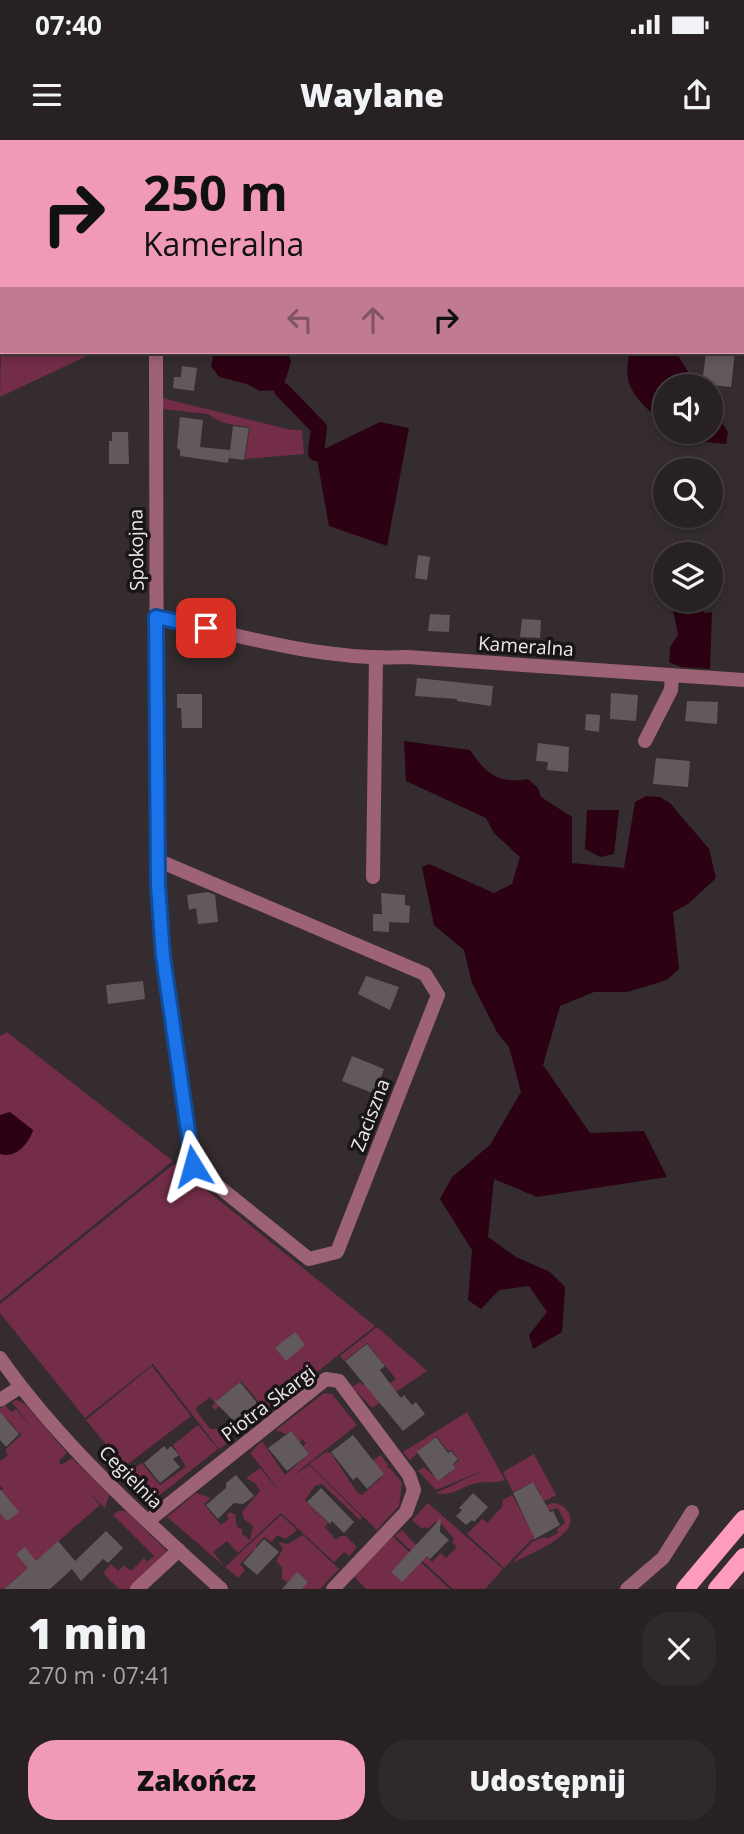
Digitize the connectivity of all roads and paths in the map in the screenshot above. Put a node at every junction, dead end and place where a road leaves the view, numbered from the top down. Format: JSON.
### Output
{"nodes":[{"id":1,"x":156,"y":354,"type":"edge"},
{"id":2,"x":154,"y":412,"type":"junction"},
{"id":3,"x":171,"y":414,"type":"dead end"},
{"id":4,"x":156,"y":617,"type":"junction"},
{"id":5,"x":376,"y":658,"type":"junction"},
{"id":6,"x":672,"y":675,"type":"junction"},
{"id":7,"x":744,"y":680,"type":"edge"},
{"id":8,"x":645,"y":741,"type":"dead end"},
{"id":9,"x":157,"y":860,"type":"junction"},
{"id":10,"x":373,"y":877,"type":"dead end"},
{"id":11,"x":193,"y":1166,"type":"joint"},
{"id":12,"x":0,"y":1358,"type":"edge"},
{"id":13,"x":20,"y":1387,"type":"junction"},
{"id":14,"x":0,"y":1400,"type":"edge"},
{"id":15,"x":692,"y":1512,"type":"dead end"},
{"id":16,"x":744,"y":1519,"type":"edge"},
{"id":17,"x":148,"y":1521,"type":"junction"},
{"id":18,"x":179,"y":1550,"type":"junction"},
{"id":19,"x":744,"y":1557,"type":"edge"},
{"id":20,"x":137,"y":1589,"type":"edge"},
{"id":21,"x":221,"y":1589,"type":"edge"},
{"id":22,"x":332,"y":1589,"type":"edge"},
{"id":23,"x":627,"y":1589,"type":"edge"},
{"id":24,"x":685,"y":1589,"type":"edge"},
{"id":25,"x":717,"y":1589,"type":"edge"}],
"edges":[{"from":1,"to":2,"type":"street","name":"Spokojna"},
{"from":2,"to":3,"type":"street"},
{"from":2,"to":4,"type":"street","name":"Spokojna"},
{"from":4,"to":5,"type":"street","name":"Kameralna"},
{"from":4,"to":9,"type":"street","name":"Spokojna"},
{"from":5,"to":6,"type":"street","name":"Kameralna"},
{"from":5,"to":10,"type":"street"},
{"from":6,"to":7,"type":"street","name":"Kameralna"},
{"from":6,"to":8,"type":"street"},
{"from":9,"to":11,"type":"street","name":"Spokojna"},
{"from":9,"to":11,"type":"street","name":"Zaciszna"},
{"from":12,"to":13,"type":"street","name":"Cegielnia"},
{"from":13,"to":14,"type":"street"},
{"from":13,"to":17,"type":"street","name":"Cegielnia"},
{"from":15,"to":23,"type":"street"},
{"from":16,"to":24,"type":"main road"},
{"from":17,"to":18,"type":"street","name":"Cegielnia"},
{"from":17,"to":22,"type":"street","name":"Piotra Skargi"},
{"from":18,"to":20,"type":"street"},
{"from":18,"to":21,"type":"street","name":"Cegielnia"},
{"from":19,"to":25,"type":"main road"}]}
